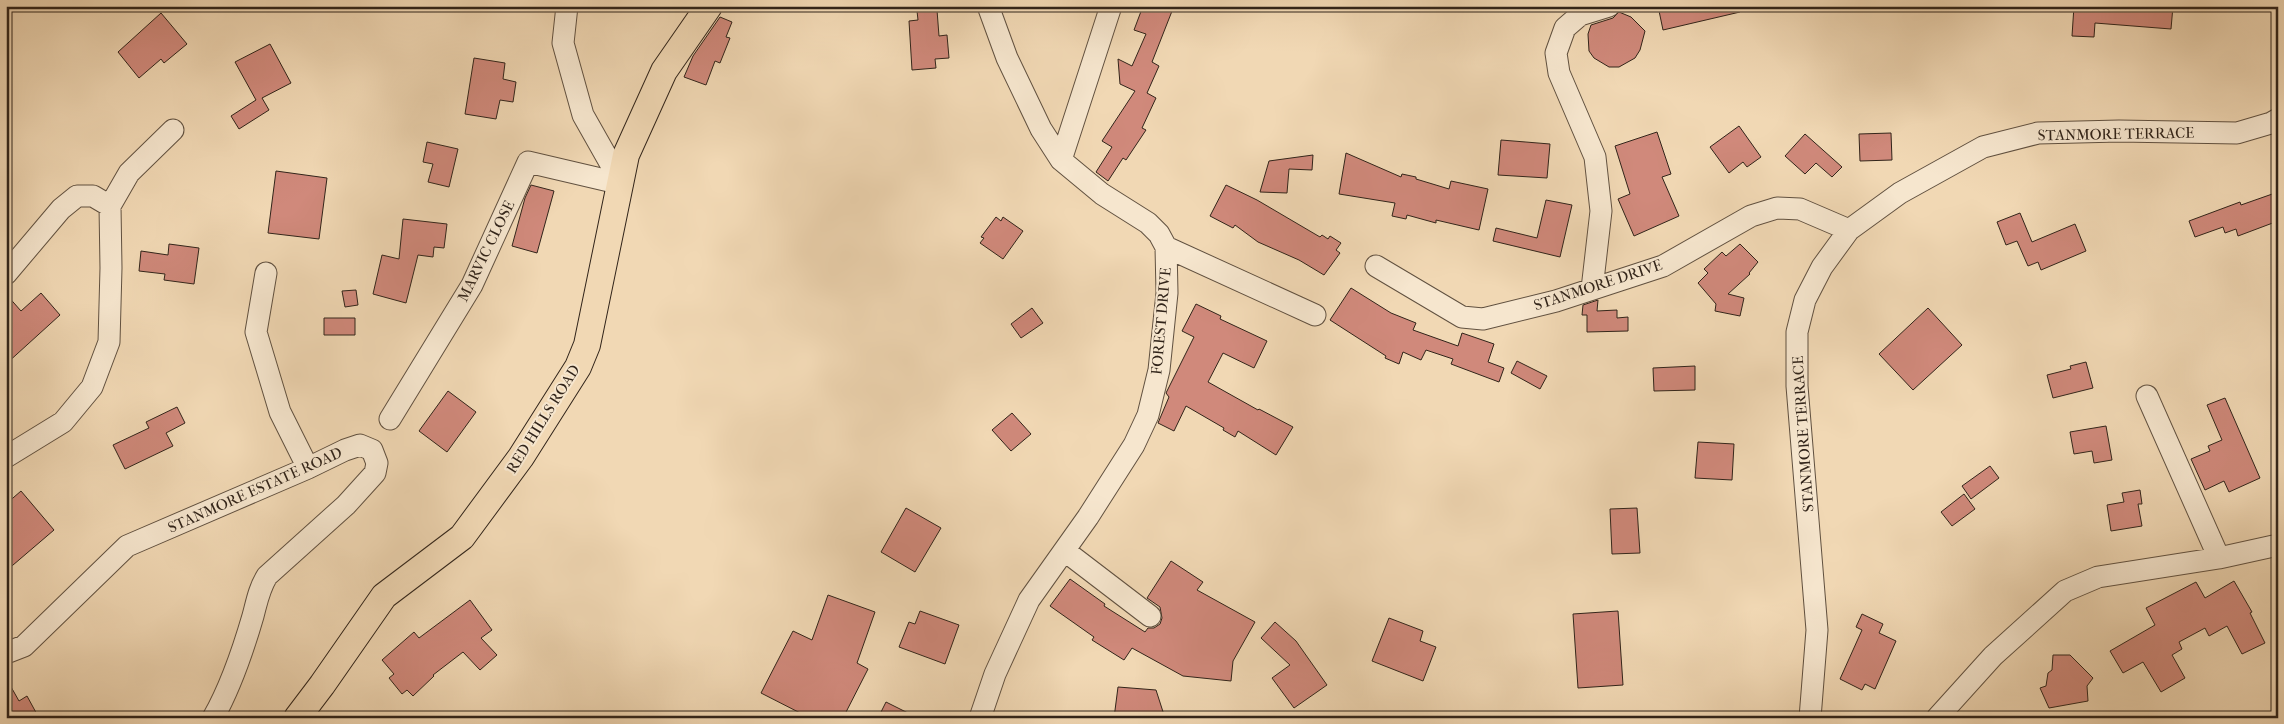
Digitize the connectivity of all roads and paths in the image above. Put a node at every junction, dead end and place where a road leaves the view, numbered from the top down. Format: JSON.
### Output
{"nodes":[{"id":1,"x":567,"y":6,"type":"edge"},
{"id":2,"x":709,"y":6,"type":"edge"},
{"id":3,"x":988,"y":6,"type":"edge"},
{"id":4,"x":1111,"y":6,"type":"edge"},
{"id":5,"x":1609,"y":6,"type":"edge"},
{"id":6,"x":2278,"y":119,"type":"edge"},
{"id":7,"x":173,"y":130,"type":"dead end"},
{"id":8,"x":1061,"y":160,"type":"junction"},
{"id":9,"x":622,"y":184,"type":"junction"},
{"id":10,"x":110,"y":206,"type":"junction"},
{"id":11,"x":1849,"y":230,"type":"junction"},
{"id":12,"x":1166,"y":247,"type":"junction"},
{"id":13,"x":1376,"y":266,"type":"dead end"},
{"id":14,"x":266,"y":273,"type":"dead end"},
{"id":15,"x":6,"y":274,"type":"edge"},
{"id":16,"x":1592,"y":289,"type":"junction"},
{"id":17,"x":1314,"y":315,"type":"dead end"},
{"id":18,"x":2147,"y":396,"type":"dead end"},
{"id":19,"x":390,"y":419,"type":"dead end"},
{"id":20,"x":6,"y":457,"type":"edge"},
{"id":21,"x":308,"y":468,"type":"junction"},
{"id":22,"x":2278,"y":545,"type":"edge"},
{"id":23,"x":1064,"y":551,"type":"junction"},
{"id":24,"x":2219,"y":558,"type":"junction"},
{"id":25,"x":1150,"y":616,"type":"dead end"},
{"id":26,"x":6,"y":653,"type":"edge"},
{"id":27,"x":213,"y":718,"type":"edge"},
{"id":28,"x":297,"y":718,"type":"edge"},
{"id":29,"x":980,"y":718,"type":"edge"},
{"id":30,"x":1810,"y":718,"type":"edge"},
{"id":31,"x":1937,"y":718,"type":"edge"}],
"edges":[{"from":1,"to":9,"type":"street"},
{"from":2,"to":9,"type":"main road","name":"RED HILLS ROAD"},
{"from":3,"to":8,"type":"street","name":"FOREST DRIVE"},
{"from":4,"to":8,"type":"street"},
{"from":5,"to":16,"type":"street"},
{"from":6,"to":11,"type":"street","name":"STANMORE TERRACE"},
{"from":7,"to":10,"type":"street"},
{"from":8,"to":12,"type":"street","name":"FOREST DRIVE"},
{"from":9,"to":19,"type":"street","name":"MARVIC CLOSE"},
{"from":9,"to":28,"type":"main road","name":"RED HILLS ROAD"},
{"from":10,"to":15,"type":"street"},
{"from":10,"to":20,"type":"street"},
{"from":11,"to":16,"type":"street","name":"STANMORE DRIVE"},
{"from":11,"to":30,"type":"street","name":"STANMORE TERRACE"},
{"from":12,"to":17,"type":"street"},
{"from":12,"to":23,"type":"street","name":"FOREST DRIVE"},
{"from":13,"to":16,"type":"street","name":"STANMORE DRIVE"},
{"from":14,"to":21,"type":"street"},
{"from":18,"to":24,"type":"street"},
{"from":21,"to":26,"type":"street","name":"STANMORE ESTATE ROAD"},
{"from":21,"to":27,"type":"street","name":"STANMORE ESTATE ROAD"},
{"from":22,"to":24,"type":"street"},
{"from":23,"to":25,"type":"street"},
{"from":23,"to":29,"type":"street","name":"FOREST DRIVE"},
{"from":24,"to":31,"type":"street"}]}
